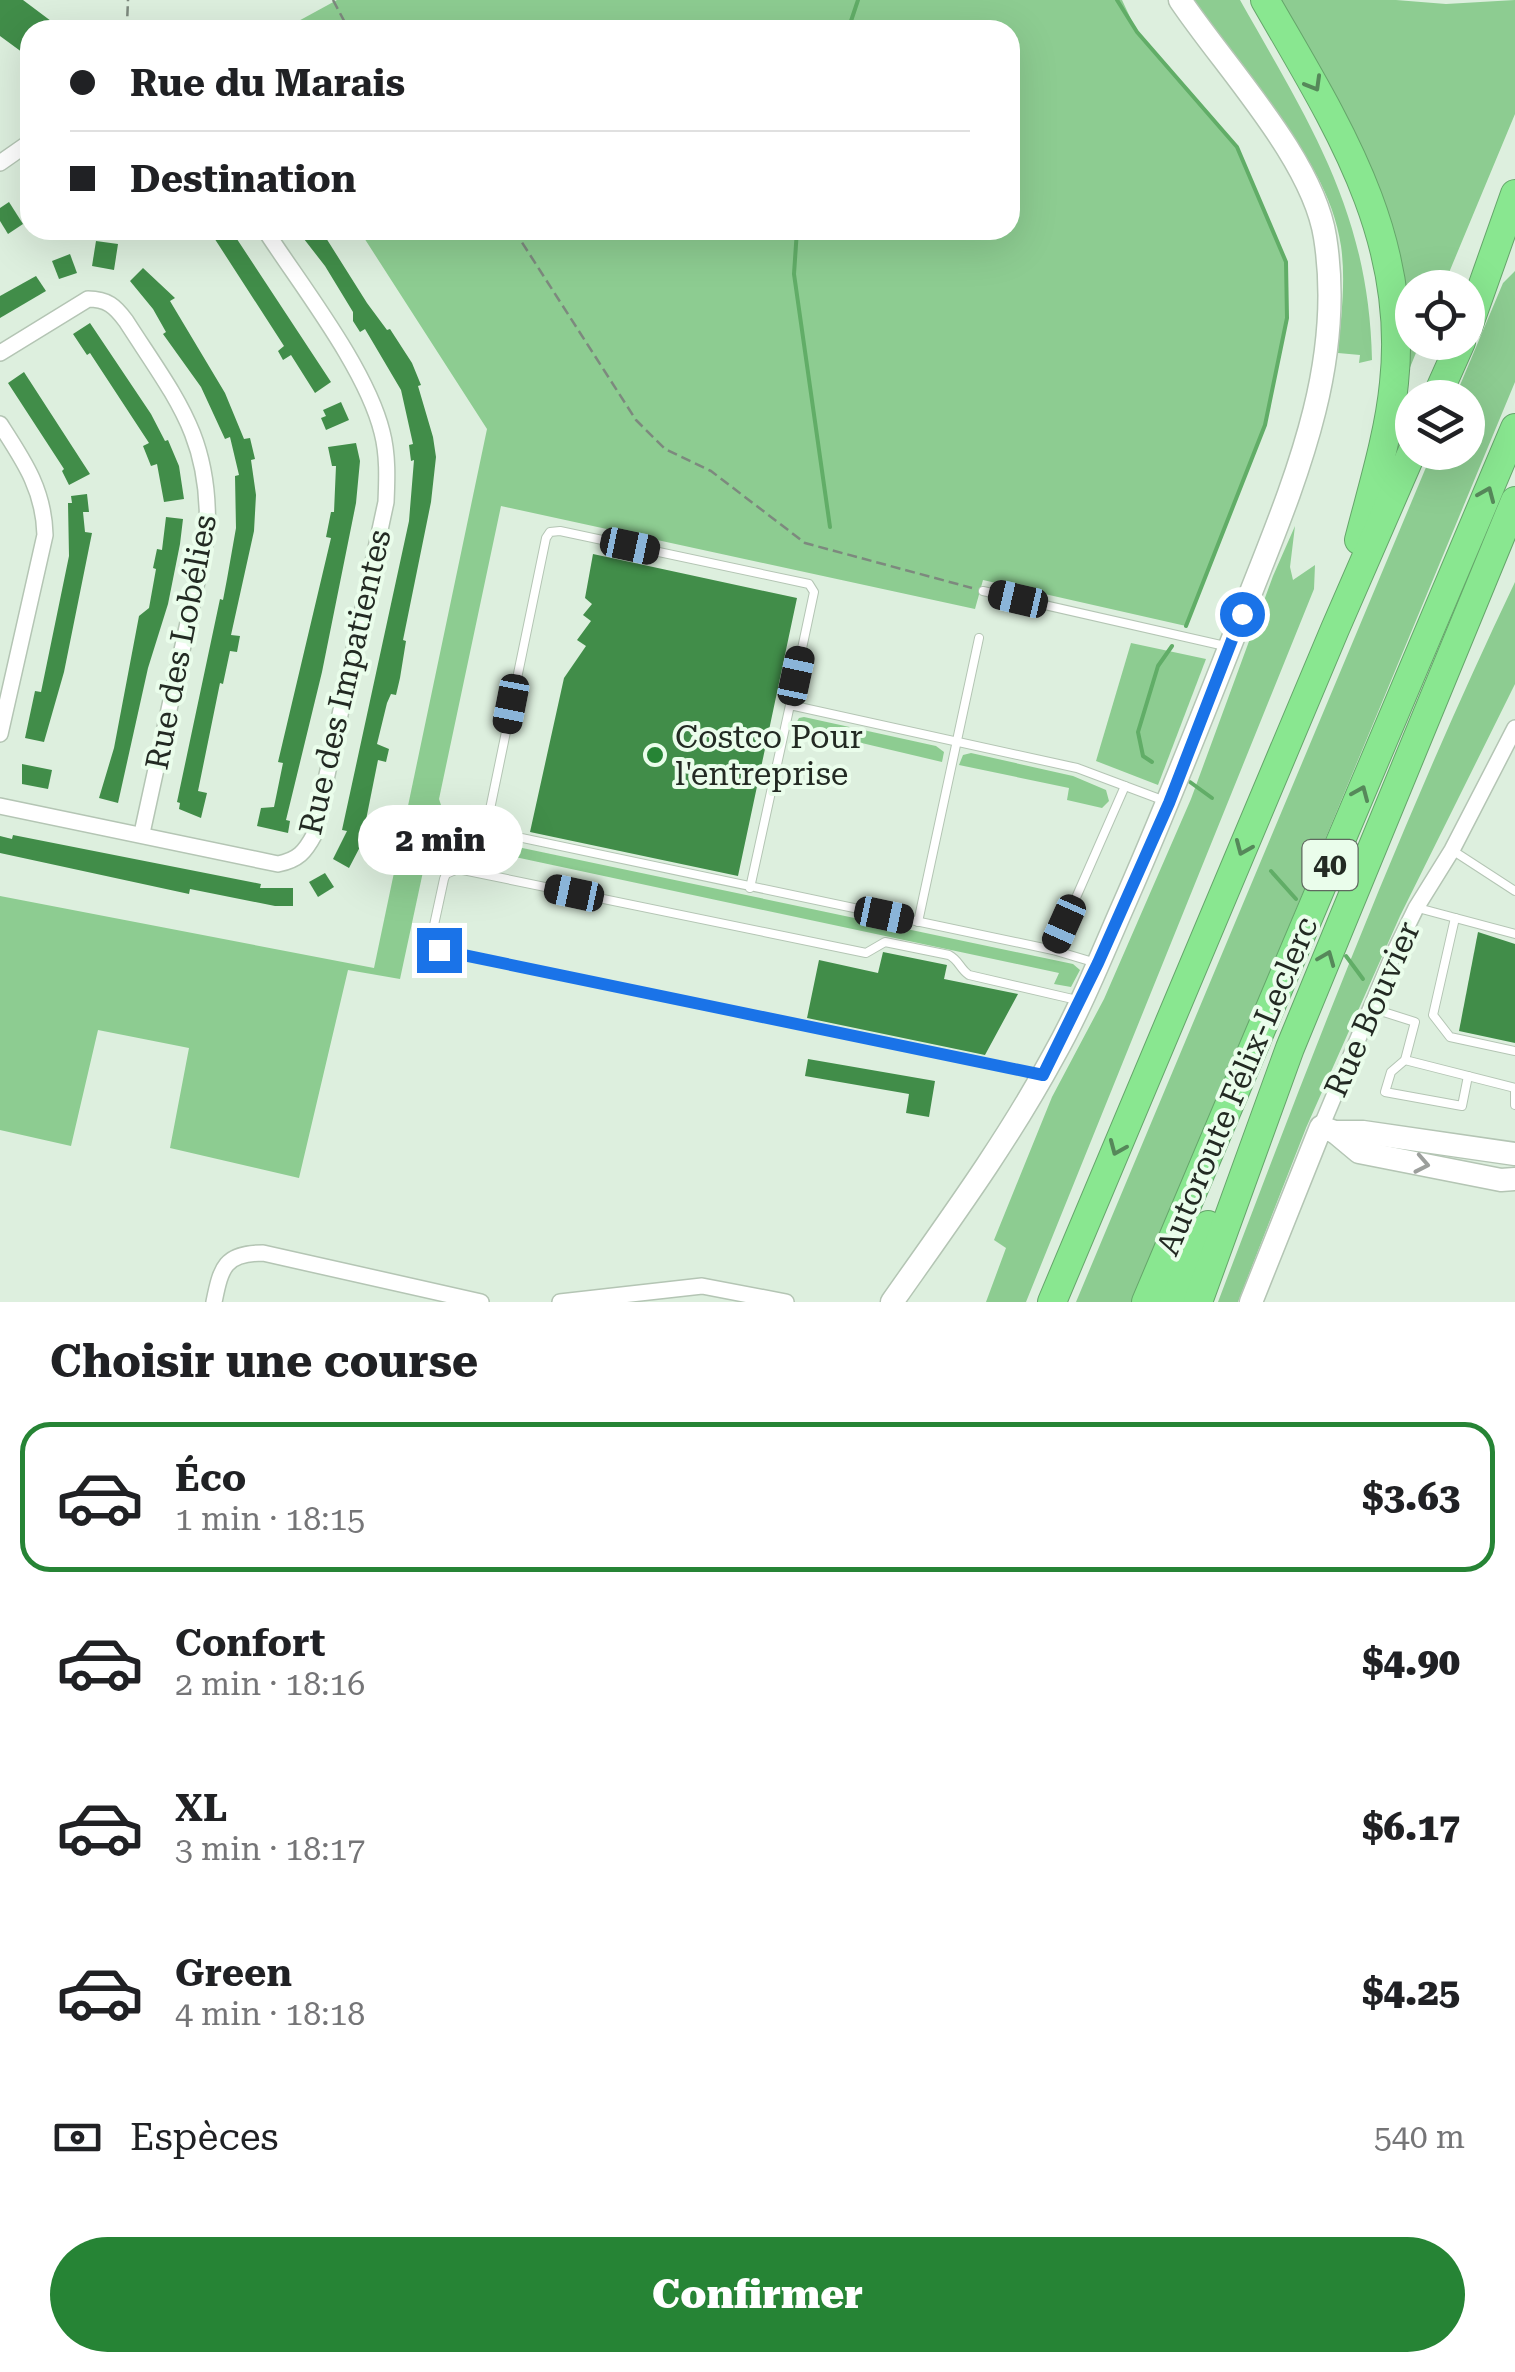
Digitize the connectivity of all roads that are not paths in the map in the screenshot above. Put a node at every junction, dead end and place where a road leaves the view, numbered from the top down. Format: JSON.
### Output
{"nodes":[{"id":1,"x":1180,"y":0,"type":"edge"},
{"id":2,"x":1265,"y":0,"type":"edge"},
{"id":3,"x":1515,"y":194,"type":"edge"},
{"id":4,"x":1515,"y":211,"type":"edge"},
{"id":5,"x":271,"y":240,"type":"edge"},
{"id":6,"x":1485,"y":278,"type":"edge"},
{"id":7,"x":1485,"y":284,"type":"edge"},
{"id":8,"x":0,"y":353,"type":"edge"},
{"id":9,"x":0,"y":424,"type":"edge"},
{"id":10,"x":1515,"y":428,"type":"edge"},
{"id":11,"x":1404,"y":470,"type":"edge"},
{"id":12,"x":1515,"y":501,"type":"edge"},
{"id":13,"x":1515,"y":540,"type":"edge"},
{"id":14,"x":984,"y":591,"type":"road end"},
{"id":15,"x":1334,"y":629,"type":"junction"},
{"id":16,"x":1459,"y":637,"type":"junction"},
{"id":17,"x":978,"y":638,"type":"dead end"},
{"id":18,"x":1230,"y":647,"type":"junction"},
{"id":19,"x":790,"y":705,"type":"junction"},
{"id":20,"x":1515,"y":728,"type":"edge"},
{"id":21,"x":0,"y":734,"type":"edge"},
{"id":22,"x":956,"y":742,"type":"junction"},
{"id":23,"x":1125,"y":786,"type":"junction"},
{"id":24,"x":1169,"y":803,"type":"junction"},
{"id":25,"x":0,"y":806,"type":"edge"},
{"id":26,"x":142,"y":834,"type":"junction"},
{"id":27,"x":1452,"y":850,"type":"junction"},
{"id":28,"x":750,"y":888,"type":"junction"},
{"id":29,"x":1515,"y":891,"type":"edge"},
{"id":30,"x":1416,"y":908,"type":"junction"},
{"id":31,"x":1455,"y":918,"type":"junction"},
{"id":32,"x":918,"y":922,"type":"junction"},
{"id":33,"x":1515,"y":934,"type":"edge"},
{"id":34,"x":1052,"y":950,"type":"junction"},
{"id":35,"x":1098,"y":963,"type":"junction"},
{"id":36,"x":1080,"y":1000,"type":"junction"},
{"id":37,"x":1371,"y":1008,"type":"junction"},
{"id":38,"x":1433,"y":1015,"type":"junction"},
{"id":39,"x":1415,"y":1022,"type":"junction"},
{"id":40,"x":1290,"y":1048,"type":"junction"},
{"id":41,"x":1515,"y":1051,"type":"edge"},
{"id":42,"x":1405,"y":1060,"type":"junction"},
{"id":43,"x":1043,"y":1075,"type":"junction"},
{"id":44,"x":1468,"y":1076,"type":"junction"},
{"id":45,"x":1515,"y":1089,"type":"edge"},
{"id":46,"x":1515,"y":1105,"type":"edge"},
{"id":47,"x":1328,"y":1129,"type":"junction"},
{"id":48,"x":1515,"y":1154,"type":"edge"},
{"id":49,"x":1515,"y":1180,"type":"edge"},
{"id":50,"x":214,"y":1302,"type":"edge"},
{"id":51,"x":481,"y":1302,"type":"edge"},
{"id":52,"x":560,"y":1302,"type":"edge"},
{"id":53,"x":786,"y":1302,"type":"edge"},
{"id":54,"x":892,"y":1302,"type":"edge"},
{"id":55,"x":1052,"y":1302,"type":"edge"},
{"id":56,"x":1146,"y":1302,"type":"edge"},
{"id":57,"x":1174,"y":1302,"type":"edge"},
{"id":58,"x":1198,"y":1302,"type":"edge"},
{"id":59,"x":1251,"y":1302,"type":"edge"}],
"edges":[{"from":1,"to":18,"type":"street"},
{"from":2,"to":15,"type":"highway","one_way":true},
{"from":3,"to":6,"type":"highway"},
{"from":4,"to":7,"type":"highway"},
{"from":5,"to":26,"type":"street","name":"Rue des Impatientes"},
{"from":8,"to":26,"type":"street","name":"Rue des Lobélies"},
{"from":9,"to":21,"type":"street"},
{"from":56,"to":10,"type":"highway","name":"Autoroute Félix-Leclerc","number":"40","one_way":true},
{"from":11,"to":15,"type":"highway"},
{"from":12,"to":16,"type":"highway"},
{"from":13,"to":16,"type":"highway"},
{"from":14,"to":18,"type":"lane"},
{"from":15,"to":55,"type":"highway","one_way":true},
{"from":40,"to":16,"type":"highway","one_way":true},
{"from":17,"to":22,"type":"lane"},
{"from":18,"to":24,"type":"street"},
{"from":19,"to":22,"type":"lane"},
{"from":19,"to":28,"type":"lane"},
{"from":19,"to":28,"type":"lane"},
{"from":20,"to":27,"type":"street","name":"Rue Bouvier"},
{"from":22,"to":23,"type":"lane"},
{"from":22,"to":32,"type":"lane"},
{"from":23,"to":24,"type":"lane"},
{"from":23,"to":34,"type":"lane"},
{"from":24,"to":35,"type":"street"},
{"from":25,"to":26,"type":"street","name":"Rue des Impatientes"},
{"from":27,"to":29,"type":"lane"},
{"from":27,"to":30,"type":"street","name":"Rue Bouvier"},
{"from":28,"to":32,"type":"lane"},
{"from":30,"to":31,"type":"lane"},
{"from":30,"to":37,"type":"street","name":"Rue Bouvier"},
{"from":31,"to":33,"type":"lane"},
{"from":31,"to":38,"type":"lane"},
{"from":32,"to":34,"type":"lane"},
{"from":34,"to":35,"type":"lane"},
{"from":35,"to":36,"type":"street"},
{"from":36,"to":43,"type":"street"},
{"from":36,"to":43,"type":"lane"},
{"from":37,"to":39,"type":"lane"},
{"from":37,"to":47,"type":"street","name":"Rue Bouvier"},
{"from":38,"to":39,"type":"lane"},
{"from":38,"to":41,"type":"lane"},
{"from":39,"to":42,"type":"lane"},
{"from":40,"to":57,"type":"highway"},
{"from":40,"to":58,"type":"highway"},
{"from":42,"to":44,"type":"lane"},
{"from":42,"to":44,"type":"lane"},
{"from":43,"to":54,"type":"street"},
{"from":44,"to":45,"type":"lane"},
{"from":45,"to":46,"type":"lane"},
{"from":47,"to":48,"type":"street"},
{"from":47,"to":49,"type":"street","one_way":true},
{"from":47,"to":59,"type":"street","name":"Rue Bouvier"},
{"from":50,"to":51,"type":"street"},
{"from":52,"to":53,"type":"street"}]}
